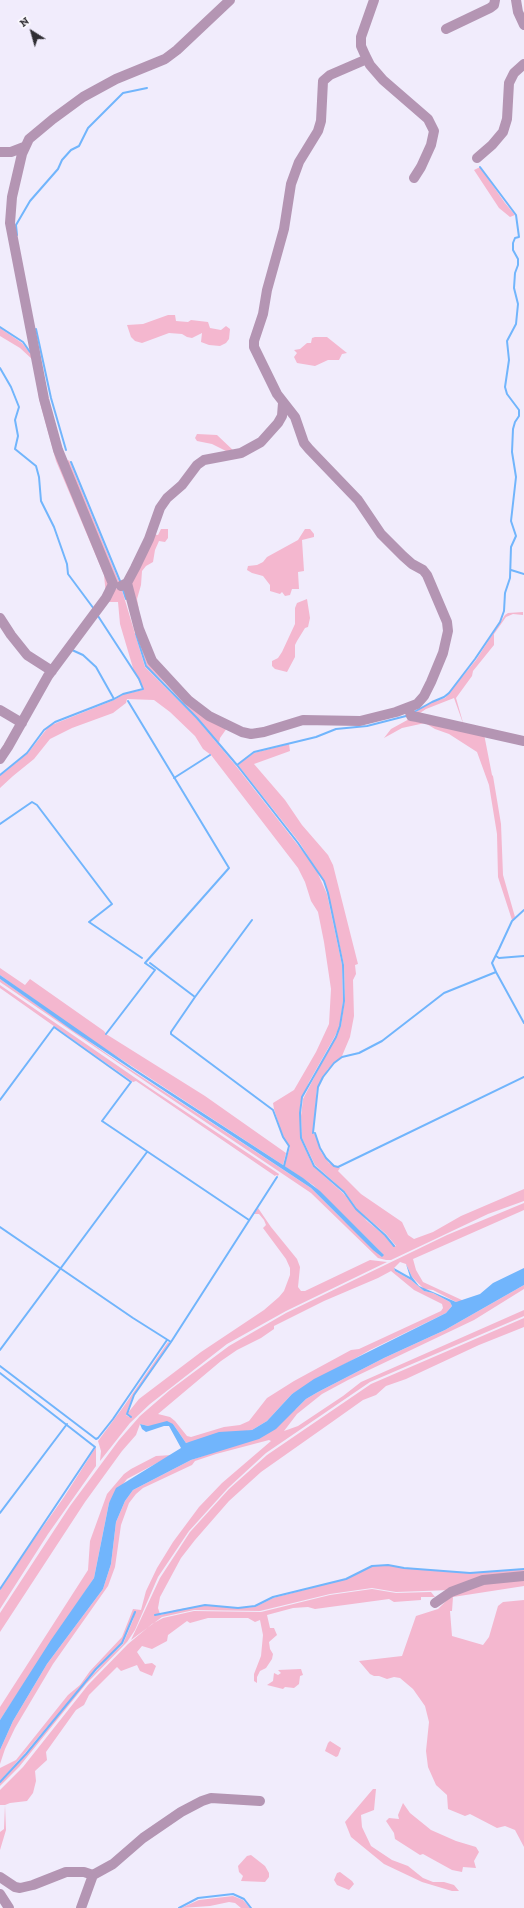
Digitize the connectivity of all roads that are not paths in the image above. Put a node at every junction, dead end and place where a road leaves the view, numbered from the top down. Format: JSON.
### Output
{"nodes":[{"id":1,"x":230,"y":0,"type":"edge"},
{"id":2,"x":374,"y":0,"type":"edge"},
{"id":3,"x":495,"y":0,"type":"edge"},
{"id":4,"x":516,"y":0,"type":"edge"},
{"id":5,"x":524,"y":25,"type":"edge"},
{"id":6,"x":446,"y":29,"type":"dead end"},
{"id":7,"x":367,"y":59,"type":"junction"},
{"id":8,"x":524,"y":64,"type":"edge"},
{"id":9,"x":24,"y":147,"type":"junction"},
{"id":10,"x":0,"y":152,"type":"edge"},
{"id":11,"x":477,"y":158,"type":"dead end"},
{"id":12,"x":414,"y":178,"type":"dead end"},
{"id":13,"x":284,"y":403,"type":"junction"},
{"id":14,"x":127,"y":583,"type":"junction"},
{"id":15,"x":112,"y":589,"type":"junction"},
{"id":16,"x":0,"y":618,"type":"edge"},
{"id":17,"x":52,"y":671,"type":"junction"},
{"id":18,"x":409,"y":708,"type":"junction"},
{"id":19,"x":0,"y":710,"type":"edge"},
{"id":20,"x":22,"y":723,"type":"junction"},
{"id":21,"x":524,"y":742,"type":"edge"},
{"id":22,"x":0,"y":758,"type":"edge"},
{"id":23,"x":524,"y":1576,"type":"edge"},
{"id":24,"x":435,"y":1603,"type":"dead end"},
{"id":25,"x":260,"y":1801,"type":"dead end"},
{"id":26,"x":93,"y":1875,"type":"junction"},
{"id":27,"x":0,"y":1877,"type":"edge"},
{"id":28,"x":0,"y":1894,"type":"edge"},
{"id":29,"x":9,"y":1908,"type":"edge"},
{"id":30,"x":81,"y":1908,"type":"edge"}],
"edges":[{"from":1,"to":9,"type":"street"},
{"from":2,"to":7,"type":"street"},
{"from":3,"to":6,"type":"street"},
{"from":4,"to":5,"type":"street"},
{"from":7,"to":12,"type":"street"},
{"from":7,"to":13,"type":"street"},
{"from":8,"to":11,"type":"street"},
{"from":9,"to":10,"type":"street"},
{"from":9,"to":15,"type":"street"},
{"from":13,"to":14,"type":"street"},
{"from":13,"to":18,"type":"street"},
{"from":14,"to":15,"type":"street"},
{"from":14,"to":18,"type":"street"},
{"from":15,"to":17,"type":"street"},
{"from":16,"to":17,"type":"street"},
{"from":17,"to":20,"type":"street"},
{"from":18,"to":21,"type":"street"},
{"from":19,"to":20,"type":"street"},
{"from":20,"to":22,"type":"street"},
{"from":23,"to":24,"type":"street"},
{"from":25,"to":26,"type":"street"},
{"from":26,"to":27,"type":"street"},
{"from":26,"to":30,"type":"street"},
{"from":28,"to":29,"type":"street"}]}
